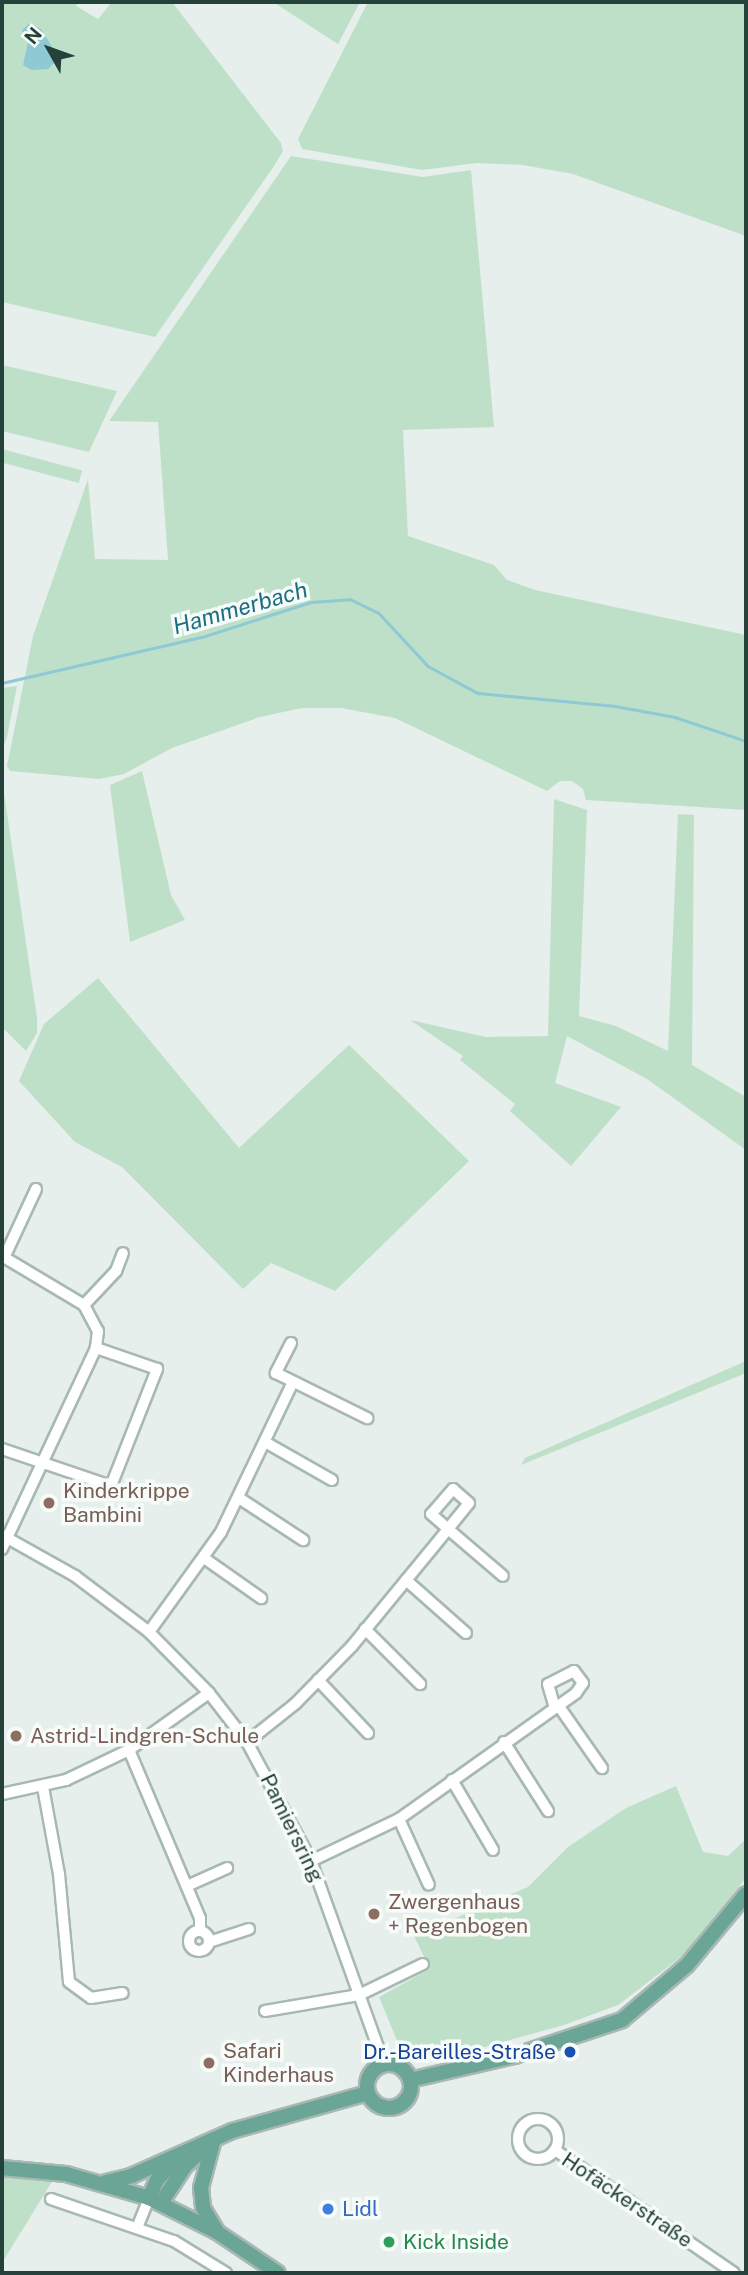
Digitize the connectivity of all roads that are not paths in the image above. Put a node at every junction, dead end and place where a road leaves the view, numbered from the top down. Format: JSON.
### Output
{"nodes":[{"id":1,"x":36,"y":1189,"type":"dead end"},
{"id":2,"x":123,"y":1253,"type":"dead end"},
{"id":3,"x":3,"y":1257,"type":"edge"},
{"id":4,"x":84,"y":1305,"type":"junction"},
{"id":5,"x":291,"y":1343,"type":"dead end"},
{"id":6,"x":96,"y":1348,"type":"junction"},
{"id":7,"x":293,"y":1382,"type":"junction"},
{"id":8,"x":367,"y":1418,"type":"dead end"},
{"id":9,"x":265,"y":1442,"type":"junction"},
{"id":10,"x":2,"y":1449,"type":"edge"},
{"id":11,"x":41,"y":1462,"type":"junction"},
{"id":12,"x":332,"y":1480,"type":"dead end"},
{"id":13,"x":239,"y":1498,"type":"junction"},
{"id":14,"x":448,"y":1529,"type":"junction"},
{"id":15,"x":5,"y":1536,"type":"edge"},
{"id":16,"x":303,"y":1540,"type":"dead end"},
{"id":17,"x":2,"y":1549,"type":"edge"},
{"id":18,"x":204,"y":1558,"type":"junction"},
{"id":19,"x":503,"y":1576,"type":"dead end"},
{"id":20,"x":406,"y":1580,"type":"junction"},
{"id":21,"x":261,"y":1598,"type":"dead end"},
{"id":22,"x":365,"y":1629,"type":"junction"},
{"id":23,"x":149,"y":1632,"type":"junction"},
{"id":24,"x":466,"y":1633,"type":"dead end"},
{"id":25,"x":318,"y":1680,"type":"junction"},
{"id":26,"x":420,"y":1684,"type":"dead end"},
{"id":27,"x":209,"y":1693,"type":"junction"},
{"id":28,"x":368,"y":1733,"type":"dead end"},
{"id":29,"x":247,"y":1742,"type":"junction"},
{"id":30,"x":504,"y":1742,"type":"junction"},
{"id":31,"x":129,"y":1750,"type":"junction"},
{"id":32,"x":602,"y":1768,"type":"dead end"},
{"id":33,"x":452,"y":1780,"type":"junction"},
{"id":34,"x":43,"y":1787,"type":"junction"},
{"id":35,"x":2,"y":1794,"type":"edge"},
{"id":36,"x":548,"y":1811,"type":"dead end"},
{"id":37,"x":398,"y":1819,"type":"junction"},
{"id":38,"x":493,"y":1850,"type":"dead end"},
{"id":39,"x":311,"y":1861,"type":"junction"},
{"id":40,"x":226,"y":1868,"type":"dead end"},
{"id":41,"x":429,"y":1885,"type":"dead end"},
{"id":42,"x":187,"y":1886,"type":"junction"},
{"id":43,"x":746,"y":1894,"type":"edge"},
{"id":44,"x":249,"y":1929,"type":"dead end"},
{"id":45,"x":200,"y":1931,"type":"junction"},
{"id":46,"x":209,"y":1942,"type":"junction"},
{"id":47,"x":423,"y":1964,"type":"dead end"},
{"id":48,"x":123,"y":1993,"type":"dead end"},
{"id":49,"x":359,"y":1995,"type":"junction"},
{"id":50,"x":265,"y":2011,"type":"dead end"},
{"id":51,"x":384,"y":2064,"type":"junction"},
{"id":52,"x":410,"y":2080,"type":"junction"},
{"id":53,"x":368,"y":2093,"type":"junction"},
{"id":54,"x":214,"y":2139,"type":"junction"},
{"id":55,"x":190,"y":2150,"type":"junction"},
{"id":56,"x":555,"y":2150,"type":"dead end"},
{"id":57,"x":2,"y":2168,"type":"edge"},
{"id":58,"x":105,"y":2183,"type":"junction"},
{"id":59,"x":51,"y":2199,"type":"dead end"},
{"id":60,"x":155,"y":2200,"type":"junction"},
{"id":61,"x":137,"y":2228,"type":"junction"},
{"id":62,"x":217,"y":2232,"type":"junction"},
{"id":63,"x":731,"y":2272,"type":"edge"},
{"id":64,"x":226,"y":2273,"type":"edge"},
{"id":65,"x":278,"y":2273,"type":"edge"}],
"edges":[{"from":1,"to":3,"type":"street"},
{"from":2,"to":4,"type":"street"},
{"from":3,"to":4,"type":"street"},
{"from":4,"to":6,"type":"street"},
{"from":5,"to":7,"type":"street"},
{"from":6,"to":11,"type":"street"},
{"from":6,"to":11,"type":"street"},
{"from":7,"to":8,"type":"street"},
{"from":7,"to":9,"type":"street"},
{"from":9,"to":12,"type":"street"},
{"from":9,"to":13,"type":"street"},
{"from":10,"to":11,"type":"street"},
{"from":11,"to":15,"type":"street"},
{"from":13,"to":16,"type":"street"},
{"from":13,"to":18,"type":"street"},
{"from":14,"to":14,"type":"street"},
{"from":14,"to":19,"type":"street"},
{"from":14,"to":20,"type":"street"},
{"from":15,"to":17,"type":"street"},
{"from":15,"to":23,"type":"street","name":"Pamiersring"},
{"from":18,"to":21,"type":"street"},
{"from":18,"to":23,"type":"street"},
{"from":20,"to":22,"type":"street"},
{"from":20,"to":24,"type":"street"},
{"from":22,"to":25,"type":"street"},
{"from":22,"to":26,"type":"street"},
{"from":23,"to":27,"type":"street","name":"Pamiersring"},
{"from":25,"to":28,"type":"street"},
{"from":25,"to":29,"type":"street"},
{"from":27,"to":29,"type":"street","name":"Pamiersring"},
{"from":27,"to":31,"type":"street"},
{"from":29,"to":39,"type":"street","name":"Pamiersring"},
{"from":30,"to":32,"type":"street"},
{"from":30,"to":33,"type":"street"},
{"from":30,"to":36,"type":"street"},
{"from":31,"to":34,"type":"street"},
{"from":31,"to":42,"type":"street"},
{"from":33,"to":37,"type":"street"},
{"from":33,"to":38,"type":"street"},
{"from":34,"to":35,"type":"street"},
{"from":34,"to":48,"type":"street"},
{"from":37,"to":39,"type":"street"},
{"from":37,"to":41,"type":"street"},
{"from":39,"to":49,"type":"street","name":"Pamiersring"},
{"from":40,"to":42,"type":"street"},
{"from":42,"to":45,"type":"street"},
{"from":43,"to":52,"type":"main road"},
{"from":44,"to":46,"type":"street"},
{"from":45,"to":46,"type":"street"},
{"from":45,"to":46,"type":"street"},
{"from":47,"to":49,"type":"street"},
{"from":49,"to":50,"type":"street"},
{"from":49,"to":51,"type":"street","name":"Pamiersring"},
{"from":51,"to":52,"type":"main road"},
{"from":51,"to":53,"type":"main road"},
{"from":52,"to":53,"type":"main road"},
{"from":53,"to":54,"type":"main road"},
{"from":54,"to":55,"type":"main road"},
{"from":54,"to":60,"type":"main road"},
{"from":54,"to":62,"type":"main road"},
{"from":55,"to":58,"type":"main road"},
{"from":55,"to":60,"type":"main road"},
{"from":56,"to":63,"type":"street","name":"Hofäckerstraße"},
{"from":57,"to":58,"type":"main road"},
{"from":58,"to":60,"type":"main road"},
{"from":59,"to":61,"type":"street"},
{"from":60,"to":61,"type":"street"},
{"from":60,"to":62,"type":"main road"},
{"from":61,"to":64,"type":"street"},
{"from":62,"to":65,"type":"main road"}]}
